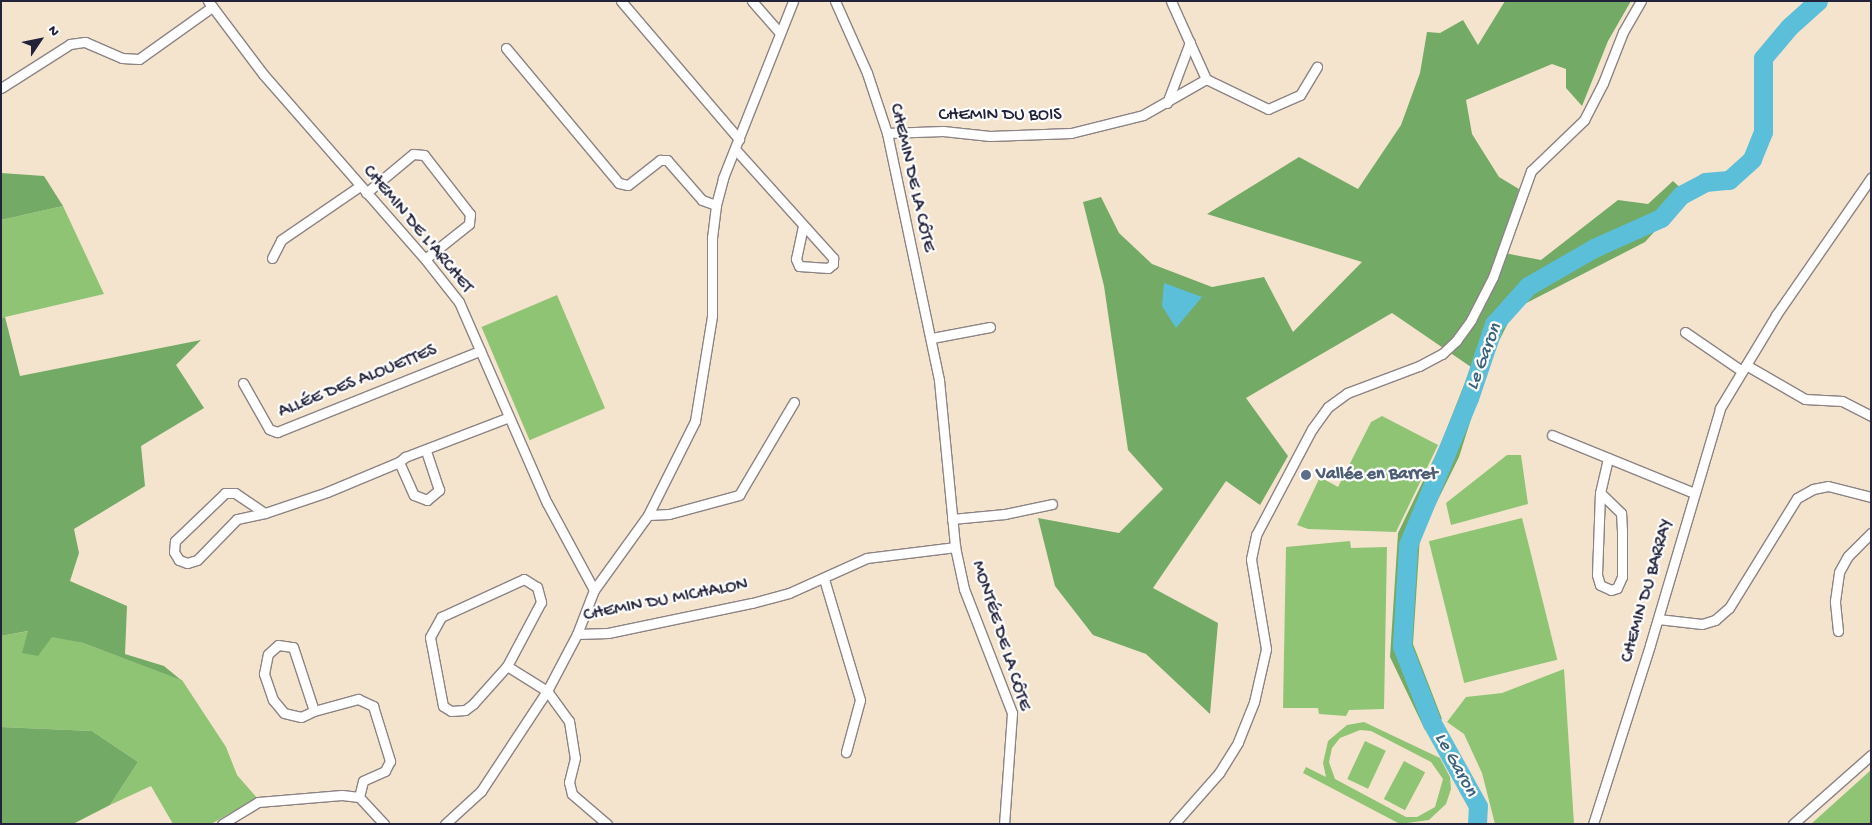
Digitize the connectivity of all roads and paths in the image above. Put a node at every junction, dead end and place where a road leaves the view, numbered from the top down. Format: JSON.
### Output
{"nodes":[{"id":1,"x":621,"y":1,"type":"edge"},
{"id":2,"x":752,"y":1,"type":"edge"},
{"id":3,"x":793,"y":1,"type":"edge"},
{"id":4,"x":835,"y":1,"type":"edge"},
{"id":5,"x":1172,"y":1,"type":"edge"},
{"id":6,"x":1641,"y":1,"type":"edge"},
{"id":7,"x":210,"y":4,"type":"edge"},
{"id":8,"x":779,"y":32,"type":"junction"},
{"id":9,"x":1190,"y":42,"type":"junction"},
{"id":10,"x":506,"y":48,"type":"dead end"},
{"id":11,"x":1317,"y":67,"type":"dead end"},
{"id":12,"x":1206,"y":79,"type":"junction"},
{"id":13,"x":1,"y":88,"type":"edge"},
{"id":14,"x":1167,"y":102,"type":"junction"},
{"id":15,"x":887,"y":133,"type":"junction"},
{"id":16,"x":739,"y":139,"type":"junction"},
{"id":17,"x":735,"y":149,"type":"junction"},
{"id":18,"x":1871,"y":178,"type":"edge"},
{"id":19,"x":363,"y":189,"type":"junction"},
{"id":20,"x":716,"y":205,"type":"junction"},
{"id":21,"x":803,"y":226,"type":"junction"},
{"id":22,"x":272,"y":258,"type":"dead end"},
{"id":23,"x":425,"y":259,"type":"junction"},
{"id":24,"x":990,"y":327,"type":"dead end"},
{"id":25,"x":1685,"y":332,"type":"dead end"},
{"id":26,"x":932,"y":338,"type":"junction"},
{"id":27,"x":480,"y":350,"type":"junction"},
{"id":28,"x":1744,"y":368,"type":"junction"},
{"id":29,"x":244,"y":383,"type":"dead end"},
{"id":30,"x":794,"y":402,"type":"dead end"},
{"id":31,"x":1870,"y":414,"type":"edge"},
{"id":32,"x":509,"y":417,"type":"junction"},
{"id":33,"x":1552,"y":435,"type":"dead end"},
{"id":34,"x":426,"y":451,"type":"junction"},
{"id":35,"x":1608,"y":458,"type":"junction"},
{"id":36,"x":400,"y":462,"type":"junction"},
{"id":37,"x":1600,"y":493,"type":"junction"},
{"id":38,"x":1694,"y":493,"type":"junction"},
{"id":39,"x":1871,"y":498,"type":"edge"},
{"id":40,"x":1052,"y":504,"type":"dead end"},
{"id":41,"x":265,"y":513,"type":"junction"},
{"id":42,"x":648,"y":516,"type":"junction"},
{"id":43,"x":952,"y":518,"type":"junction"},
{"id":44,"x":1871,"y":533,"type":"edge"},
{"id":45,"x":956,"y":547,"type":"junction"},
{"id":46,"x":824,"y":579,"type":"junction"},
{"id":47,"x":594,"y":590,"type":"junction"},
{"id":48,"x":1658,"y":619,"type":"junction"},
{"id":49,"x":1838,"y":630,"type":"dead end"},
{"id":50,"x":577,"y":634,"type":"junction"},
{"id":51,"x":507,"y":666,"type":"junction"},
{"id":52,"x":547,"y":691,"type":"junction"},
{"id":53,"x":314,"y":712,"type":"junction"},
{"id":54,"x":846,"y":752,"type":"dead end"},
{"id":55,"x":1871,"y":755,"type":"edge"},
{"id":56,"x":359,"y":797,"type":"junction"},
{"id":57,"x":222,"y":824,"type":"edge"},
{"id":58,"x":384,"y":824,"type":"edge"},
{"id":59,"x":445,"y":824,"type":"edge"},
{"id":60,"x":607,"y":824,"type":"edge"},
{"id":61,"x":1004,"y":824,"type":"edge"},
{"id":62,"x":1174,"y":824,"type":"edge"},
{"id":63,"x":1593,"y":824,"type":"edge"},
{"id":64,"x":1793,"y":824,"type":"edge"}],
"edges":[{"from":1,"to":16,"type":"street"},
{"from":2,"to":8,"type":"street"},
{"from":3,"to":8,"type":"street"},
{"from":4,"to":15,"type":"street","name":"CHEMIN DE LA CÔTE"},
{"from":5,"to":9,"type":"street"},
{"from":6,"to":62,"type":"street"},
{"from":7,"to":13,"type":"street"},
{"from":7,"to":19,"type":"street","name":"CHEMIN DE L'ARCHET"},
{"from":8,"to":16,"type":"street"},
{"from":9,"to":12,"type":"street"},
{"from":9,"to":14,"type":"street"},
{"from":10,"to":20,"type":"street"},
{"from":11,"to":12,"type":"street"},
{"from":12,"to":14,"type":"street","name":"CHEMIN DU BOIS"},
{"from":14,"to":15,"type":"street","name":"CHEMIN DU BOIS"},
{"from":15,"to":26,"type":"street","name":"CHEMIN DE LA CÔTE"},
{"from":16,"to":17,"type":"street"},
{"from":17,"to":20,"type":"street"},
{"from":17,"to":21,"type":"street"},
{"from":18,"to":28,"type":"street","name":"CHEMIN DU BARRAY"},
{"from":19,"to":22,"type":"street"},
{"from":19,"to":23,"type":"street","name":"CHEMIN DE L'ARCHET"},
{"from":19,"to":23,"type":"street"},
{"from":20,"to":42,"type":"street"},
{"from":21,"to":21,"type":"street"},
{"from":23,"to":27,"type":"street","name":"CHEMIN DE L'ARCHET"},
{"from":24,"to":26,"type":"street"},
{"from":25,"to":28,"type":"street"},
{"from":26,"to":43,"type":"street","name":"CHEMIN DE LA CÔTE"},
{"from":27,"to":29,"type":"street","name":"ALLÉE DES ALOUETTES"},
{"from":27,"to":32,"type":"street","name":"CHEMIN DE L'ARCHET"},
{"from":28,"to":31,"type":"street"},
{"from":28,"to":38,"type":"street","name":"CHEMIN DU BARRAY"},
{"from":30,"to":42,"type":"street"},
{"from":32,"to":34,"type":"street"},
{"from":32,"to":47,"type":"street","name":"CHEMIN DE L'ARCHET"},
{"from":33,"to":35,"type":"street"},
{"from":34,"to":36,"type":"street"},
{"from":34,"to":36,"type":"street"},
{"from":35,"to":37,"type":"street"},
{"from":35,"to":38,"type":"street"},
{"from":36,"to":41,"type":"street"},
{"from":37,"to":37,"type":"street"},
{"from":38,"to":48,"type":"street","name":"CHEMIN DU BARRAY"},
{"from":39,"to":48,"type":"street"},
{"from":40,"to":43,"type":"street"},
{"from":41,"to":41,"type":"street"},
{"from":42,"to":47,"type":"street"},
{"from":43,"to":45,"type":"street","name":"CHEMIN DE LA CÔTE"},
{"from":44,"to":49,"type":"street"},
{"from":45,"to":46,"type":"street","name":"CHEMIN DU MICHALON"},
{"from":45,"to":61,"type":"street","name":"MONTÉE DE LA CÔTE"},
{"from":46,"to":50,"type":"street","name":"CHEMIN DU MICHALON"},
{"from":46,"to":54,"type":"street"},
{"from":47,"to":50,"type":"street"},
{"from":48,"to":63,"type":"street","name":"CHEMIN DU BARRAY"},
{"from":50,"to":52,"type":"street","name":"CHEMIN DU MICHALON"},
{"from":51,"to":51,"type":"street"},
{"from":51,"to":52,"type":"street"},
{"from":52,"to":59,"type":"street","name":"CHEMIN DU MICHALON"},
{"from":52,"to":60,"type":"street"},
{"from":53,"to":53,"type":"street"},
{"from":53,"to":56,"type":"street"},
{"from":55,"to":64,"type":"street"},
{"from":56,"to":57,"type":"street"},
{"from":56,"to":58,"type":"street"}]}
